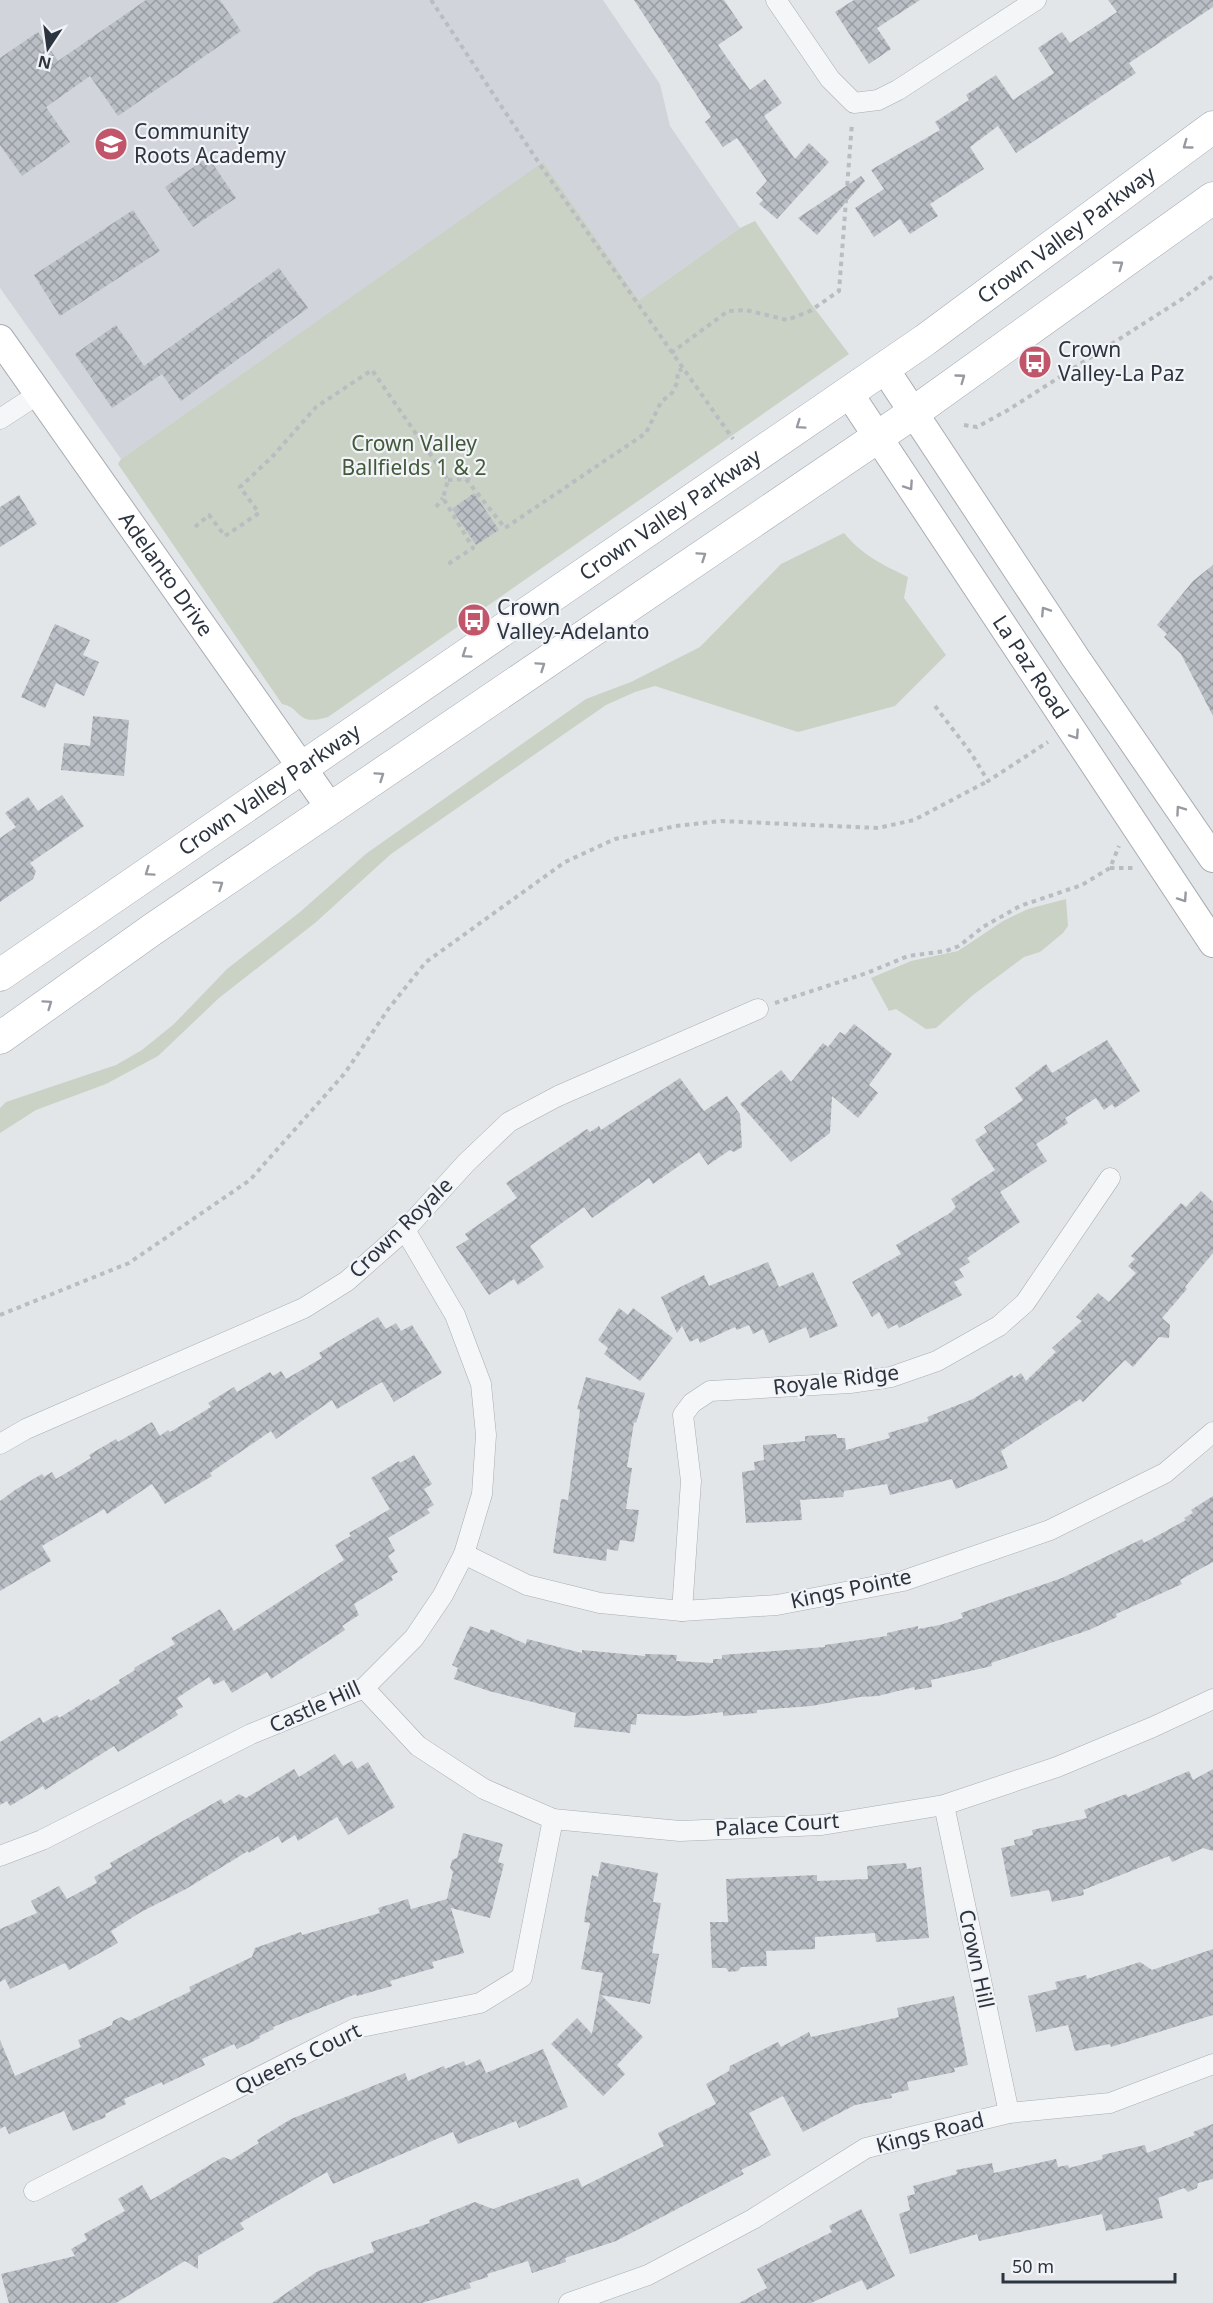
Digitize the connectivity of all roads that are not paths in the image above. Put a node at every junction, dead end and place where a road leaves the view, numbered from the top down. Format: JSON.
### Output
{"nodes":[{"id":1,"x":776,"y":0,"type":"edge"},
{"id":2,"x":1036,"y":0,"type":"edge"},
{"id":3,"x":1213,"y":127,"type":"edge"},
{"id":4,"x":1213,"y":198,"type":"edge"},
{"id":5,"x":0,"y":339,"type":"edge"},
{"id":6,"x":884,"y":368,"type":"junction"},
{"id":7,"x":848,"y":392,"type":"junction"},
{"id":8,"x":37,"y":395,"type":"junction"},
{"id":9,"x":913,"y":412,"type":"junction"},
{"id":10,"x":0,"y":420,"type":"edge"},
{"id":11,"x":876,"y":437,"type":"junction"},
{"id":12,"x":301,"y":766,"type":"junction"},
{"id":13,"x":331,"y":809,"type":"junction"},
{"id":14,"x":1213,"y":858,"type":"edge"},
{"id":15,"x":1213,"y":943,"type":"edge"},
{"id":16,"x":0,"y":975,"type":"edge"},
{"id":17,"x":758,"y":1009,"type":"road end"},
{"id":18,"x":0,"y":1038,"type":"edge"},
{"id":19,"x":1110,"y":1178,"type":"dead end"},
{"id":20,"x":405,"y":1230,"type":"junction"},
{"id":21,"x":1213,"y":1432,"type":"edge"},
{"id":22,"x":0,"y":1444,"type":"edge"},
{"id":23,"x":464,"y":1554,"type":"junction"},
{"id":24,"x":682,"y":1611,"type":"junction"},
{"id":25,"x":364,"y":1688,"type":"junction"},
{"id":26,"x":1213,"y":1699,"type":"edge"},
{"id":27,"x":944,"y":1805,"type":"junction"},
{"id":28,"x":553,"y":1819,"type":"junction"},
{"id":29,"x":0,"y":1856,"type":"edge"},
{"id":30,"x":1213,"y":2064,"type":"edge"},
{"id":31,"x":1009,"y":2113,"type":"junction"},
{"id":32,"x":34,"y":2191,"type":"dead end"},
{"id":33,"x":569,"y":2303,"type":"edge"}],
"edges":[{"from":1,"to":2,"type":"street"},
{"from":3,"to":6,"type":"main road","name":"Crown Valley Parkway","one_way":true},
{"from":9,"to":4,"type":"main road","one_way":true},
{"from":5,"to":8,"type":"main road","name":"Adelanto Drive"},
{"from":6,"to":7,"type":"main road","name":"Crown Valley Parkway"},
{"from":6,"to":9,"type":"main road","name":"La Paz Road"},
{"from":7,"to":11,"type":"main road","name":"La Paz Road"},
{"from":7,"to":12,"type":"main road","name":"Crown Valley Parkway","one_way":true},
{"from":8,"to":10,"type":"street"},
{"from":8,"to":12,"type":"main road","name":"Adelanto Drive"},
{"from":9,"to":11,"type":"main road"},
{"from":14,"to":9,"type":"main road","name":"La Paz Road","one_way":true},
{"from":13,"to":11,"type":"main road","one_way":true},
{"from":11,"to":15,"type":"main road","name":"La Paz Road","one_way":true},
{"from":12,"to":13,"type":"main road","name":"Adelanto Drive"},
{"from":12,"to":16,"type":"main road","name":"Crown Valley Parkway","one_way":true},
{"from":18,"to":13,"type":"main road","one_way":true},
{"from":17,"to":20,"type":"street","name":"Crown Royale"},
{"from":19,"to":24,"type":"street","name":"Royale Ridge"},
{"from":20,"to":22,"type":"street","name":"Crown Royale"},
{"from":20,"to":23,"type":"street","name":"Castle Hill"},
{"from":21,"to":24,"type":"street","name":"Kings Pointe"},
{"from":23,"to":24,"type":"street","name":"Kings Pointe"},
{"from":23,"to":25,"type":"street","name":"Castle Hill"},
{"from":25,"to":28,"type":"street","name":"Palace Court"},
{"from":25,"to":29,"type":"street","name":"Castle Hill"},
{"from":26,"to":27,"type":"street","name":"Palace Court"},
{"from":27,"to":28,"type":"street","name":"Palace Court"},
{"from":27,"to":31,"type":"street","name":"Crown Hill"},
{"from":28,"to":32,"type":"street","name":"Queens Court"},
{"from":30,"to":31,"type":"street","name":"Kings Road"},
{"from":31,"to":33,"type":"street","name":"Kings Road"}]}
